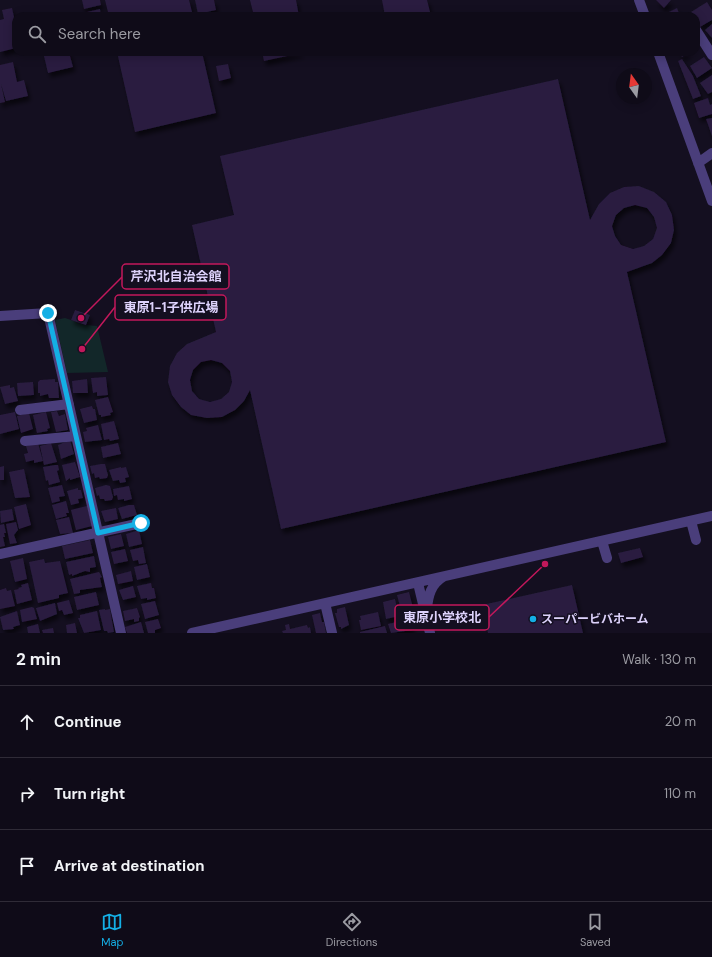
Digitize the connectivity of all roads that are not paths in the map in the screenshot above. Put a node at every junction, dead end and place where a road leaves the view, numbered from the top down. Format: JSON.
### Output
{"nodes":[{"id":1,"x":639,"y":0,"type":"edge"},
{"id":2,"x":644,"y":12,"type":"edge"},
{"id":3,"x":700,"y":36,"type":"edge"},
{"id":4,"x":712,"y":55,"type":"edge"},
{"id":5,"x":659,"y":56,"type":"edge"},
{"id":6,"x":712,"y":153,"type":"edge"},
{"id":7,"x":698,"y":163,"type":"junction"},
{"id":8,"x":712,"y":201,"type":"edge"},
{"id":9,"x":0,"y":316,"type":"edge"},
{"id":10,"x":69,"y":404,"type":"junction"},
{"id":11,"x":20,"y":410,"type":"dead end"},
{"id":12,"x":76,"y":436,"type":"junction"},
{"id":13,"x":25,"y":441,"type":"dead end"},
{"id":14,"x":712,"y":516,"type":"edge"},
{"id":15,"x":691,"y":521,"type":"junction"},
{"id":16,"x":141,"y":523,"type":"dead end"},
{"id":17,"x":98,"y":533,"type":"junction"},
{"id":18,"x":696,"y":540,"type":"dead end"},
{"id":19,"x":602,"y":541,"type":"junction"},
{"id":20,"x":0,"y":554,"type":"edge"},
{"id":21,"x":607,"y":558,"type":"dead end"},
{"id":22,"x":444,"y":577,"type":"junction"},
{"id":23,"x":418,"y":583,"type":"junction"},
{"id":24,"x":325,"y":604,"type":"junction"},
{"id":25,"x":427,"y":621,"type":"junction"},
{"id":26,"x":121,"y":633,"type":"edge"},
{"id":27,"x":192,"y":633,"type":"edge"},
{"id":28,"x":332,"y":633,"type":"edge"},
{"id":29,"x":430,"y":633,"type":"edge"}],
"edges":[{"from":1,"to":2,"type":"street"},
{"from":3,"to":4,"type":"street"},
{"from":5,"to":7,"type":"street"},
{"from":6,"to":7,"type":"street"},
{"from":7,"to":8,"type":"street"},
{"from":9,"to":10,"type":"street"},
{"from":10,"to":11,"type":"street"},
{"from":10,"to":12,"type":"street"},
{"from":12,"to":13,"type":"street"},
{"from":12,"to":17,"type":"street"},
{"from":14,"to":15,"type":"street"},
{"from":15,"to":18,"type":"street"},
{"from":15,"to":19,"type":"street"},
{"from":16,"to":17,"type":"street"},
{"from":17,"to":20,"type":"street"},
{"from":17,"to":26,"type":"street"},
{"from":19,"to":21,"type":"street"},
{"from":19,"to":22,"type":"street"},
{"from":22,"to":23,"type":"street"},
{"from":22,"to":25,"type":"street"},
{"from":23,"to":24,"type":"street"},
{"from":23,"to":25,"type":"street"},
{"from":24,"to":27,"type":"street"},
{"from":24,"to":28,"type":"street"},
{"from":25,"to":29,"type":"street"}]}
